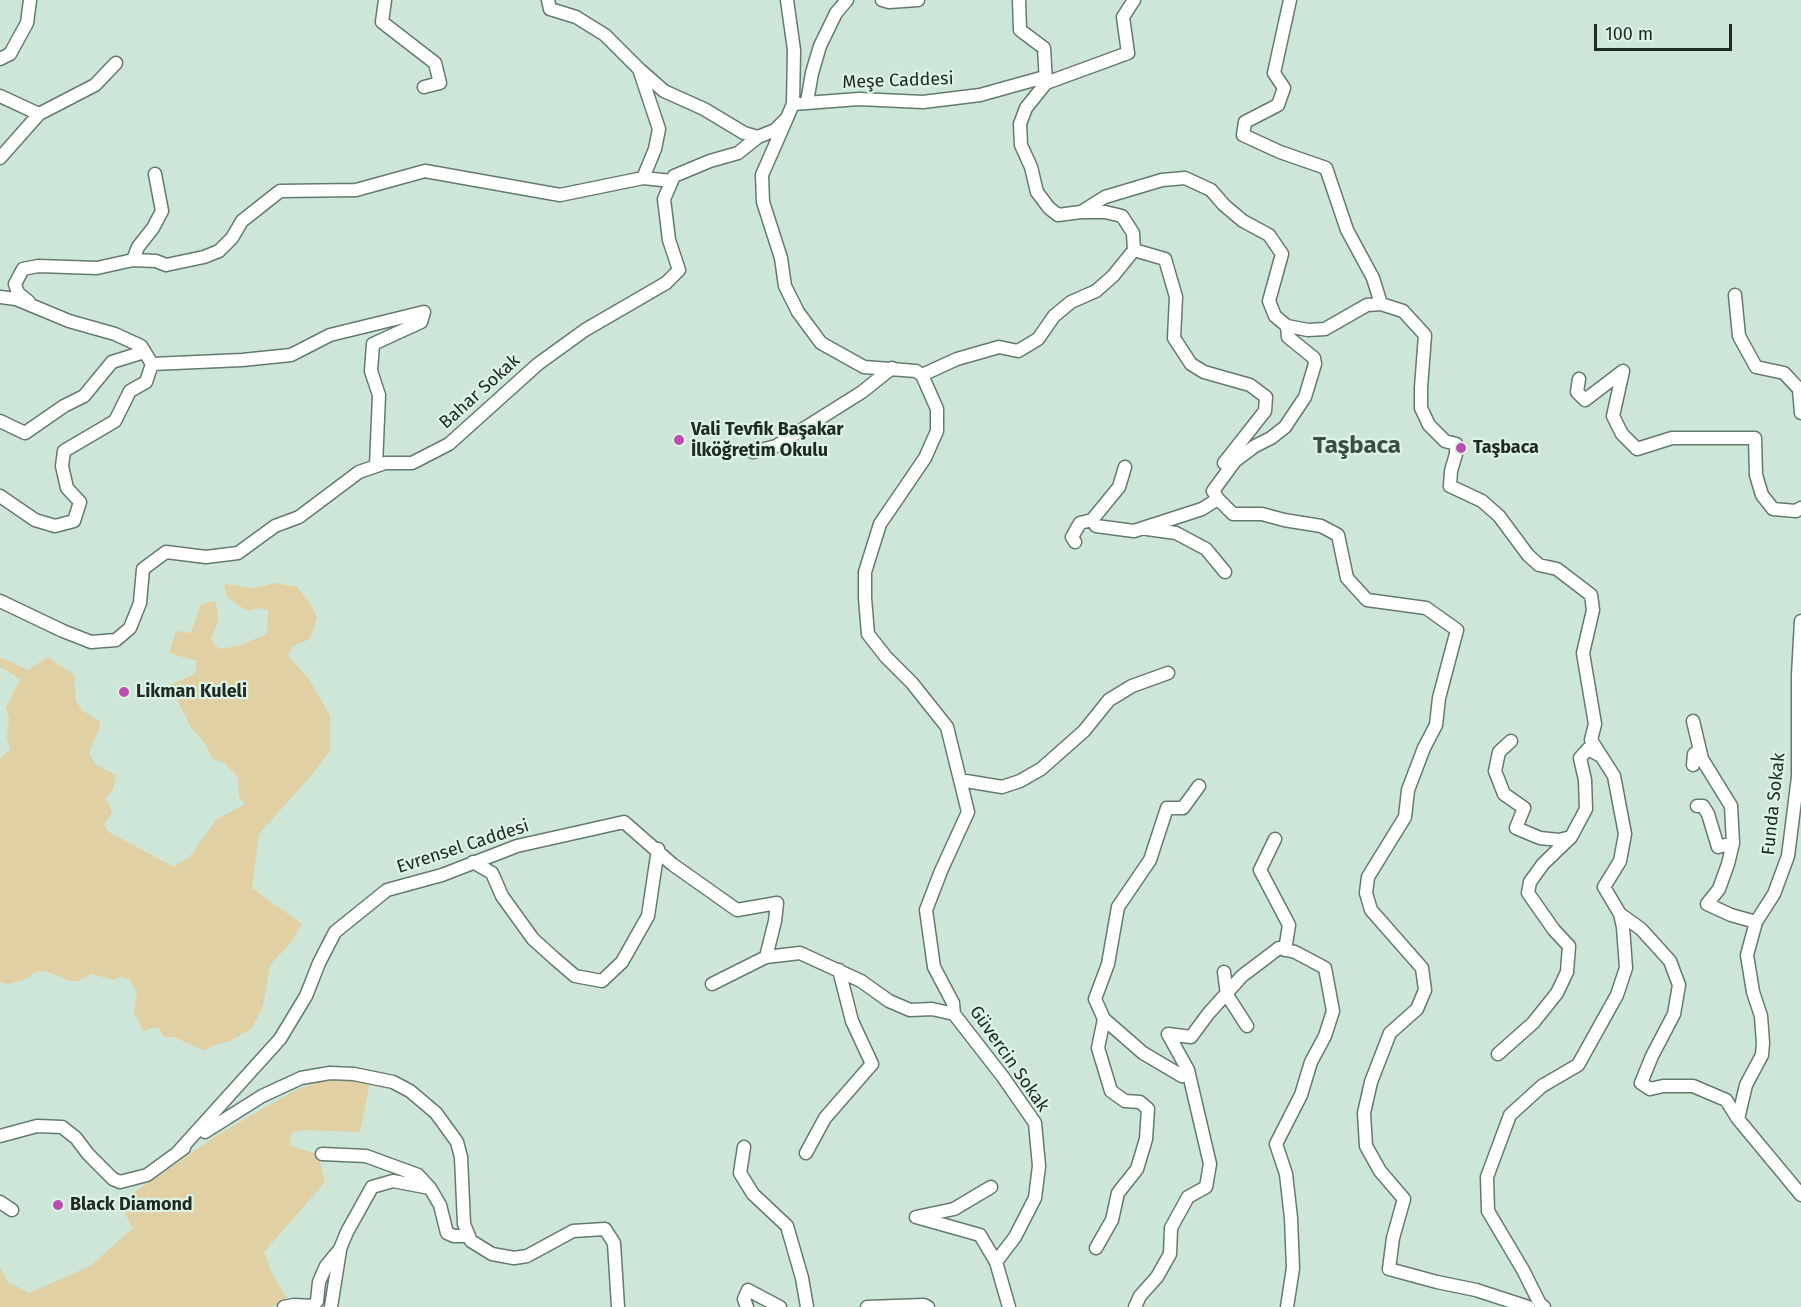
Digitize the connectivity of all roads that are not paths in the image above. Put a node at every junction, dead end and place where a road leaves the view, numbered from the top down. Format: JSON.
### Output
{"nodes":[{"id":1,"x":30,"y":0,"type":"edge"},
{"id":2,"x":385,"y":0,"type":"edge"},
{"id":3,"x":548,"y":0,"type":"edge"},
{"id":4,"x":787,"y":0,"type":"edge"},
{"id":5,"x":847,"y":0,"type":"edge"},
{"id":6,"x":882,"y":0,"type":"edge"},
{"id":7,"x":918,"y":0,"type":"edge"},
{"id":8,"x":1019,"y":0,"type":"edge"},
{"id":9,"x":1134,"y":0,"type":"edge"},
{"id":10,"x":1290,"y":0,"type":"edge"},
{"id":11,"x":0,"y":59,"type":"edge"},
{"id":12,"x":116,"y":63,"type":"dead end"},
{"id":13,"x":639,"y":69,"type":"junction"},
{"id":14,"x":1046,"y":83,"type":"junction"},
{"id":15,"x":424,"y":87,"type":"dead end"},
{"id":16,"x":0,"y":96,"type":"edge"},
{"id":17,"x":807,"y":102,"type":"junction"},
{"id":18,"x":793,"y":104,"type":"junction"},
{"id":19,"x":39,"y":114,"type":"junction"},
{"id":20,"x":787,"y":118,"type":"junction"},
{"id":21,"x":758,"y":137,"type":"junction"},
{"id":22,"x":0,"y":158,"type":"edge"},
{"id":23,"x":154,"y":174,"type":"dead end"},
{"id":24,"x":643,"y":178,"type":"junction"},
{"id":25,"x":672,"y":180,"type":"junction"},
{"id":26,"x":1081,"y":212,"type":"junction"},
{"id":27,"x":1134,"y":250,"type":"junction"},
{"id":28,"x":133,"y":260,"type":"junction"},
{"id":29,"x":1735,"y":295,"type":"dead end"},
{"id":30,"x":0,"y":297,"type":"edge"},
{"id":31,"x":1381,"y":304,"type":"junction"},
{"id":32,"x":31,"y":305,"type":"junction"},
{"id":33,"x":1287,"y":326,"type":"junction"},
{"id":34,"x":144,"y":352,"type":"junction"},
{"id":35,"x":152,"y":364,"type":"junction"},
{"id":36,"x":892,"y":368,"type":"junction"},
{"id":37,"x":922,"y":375,"type":"junction"},
{"id":38,"x":1579,"y":379,"type":"dead end"},
{"id":39,"x":1801,"y":413,"type":"edge"},
{"id":40,"x":0,"y":421,"type":"edge"},
{"id":41,"x":753,"y":452,"type":"dead end"},
{"id":42,"x":376,"y":466,"type":"junction"},
{"id":43,"x":1125,"y":467,"type":"dead end"},
{"id":44,"x":1215,"y":495,"type":"junction"},
{"id":45,"x":0,"y":496,"type":"edge"},
{"id":46,"x":1801,"y":508,"type":"edge"},
{"id":47,"x":1092,"y":520,"type":"junction"},
{"id":48,"x":1143,"y":528,"type":"junction"},
{"id":49,"x":1076,"y":542,"type":"dead end"},
{"id":50,"x":1226,"y":572,"type":"dead end"},
{"id":51,"x":0,"y":601,"type":"edge"},
{"id":52,"x":1801,"y":621,"type":"edge"},
{"id":53,"x":1168,"y":673,"type":"dead end"},
{"id":54,"x":1693,"y":721,"type":"dead end"},
{"id":55,"x":1511,"y":741,"type":"dead end"},
{"id":56,"x":1698,"y":751,"type":"junction"},
{"id":57,"x":1600,"y":755,"type":"junction"},
{"id":58,"x":1693,"y":765,"type":"dead end"},
{"id":59,"x":1800,"y":778,"type":"edge"},
{"id":60,"x":960,"y":780,"type":"junction"},
{"id":61,"x":1200,"y":786,"type":"dead end"},
{"id":62,"x":1697,"y":806,"type":"dead end"},
{"id":63,"x":1571,"y":837,"type":"junction"},
{"id":64,"x":1275,"y":839,"type":"dead end"},
{"id":65,"x":1733,"y":843,"type":"junction"},
{"id":66,"x":658,"y":849,"type":"junction"},
{"id":67,"x":473,"y":862,"type":"junction"},
{"id":68,"x":1620,"y":914,"type":"junction"},
{"id":69,"x":1756,"y":922,"type":"junction"},
{"id":70,"x":1285,"y":950,"type":"junction"},
{"id":71,"x":766,"y":957,"type":"junction"},
{"id":72,"x":839,"y":970,"type":"junction"},
{"id":73,"x":1224,"y":972,"type":"dead end"},
{"id":74,"x":712,"y":984,"type":"dead end"},
{"id":75,"x":1227,"y":994,"type":"junction"},
{"id":76,"x":954,"y":1014,"type":"junction"},
{"id":77,"x":1104,"y":1019,"type":"junction"},
{"id":78,"x":1247,"y":1026,"type":"dead end"},
{"id":79,"x":1498,"y":1054,"type":"dead end"},
{"id":80,"x":1188,"y":1070,"type":"junction"},
{"id":81,"x":1738,"y":1119,"type":"junction"},
{"id":82,"x":0,"y":1136,"type":"edge"},
{"id":83,"x":744,"y":1147,"type":"dead end"},
{"id":84,"x":178,"y":1152,"type":"junction"},
{"id":85,"x":806,"y":1153,"type":"dead end"},
{"id":86,"x":322,"y":1154,"type":"dead end"},
{"id":87,"x":992,"y":1187,"type":"dead end"},
{"id":88,"x":430,"y":1188,"type":"junction"},
{"id":89,"x":1801,"y":1195,"type":"edge"},
{"id":90,"x":0,"y":1202,"type":"edge"},
{"id":91,"x":12,"y":1210,"type":"dead end"},
{"id":92,"x":469,"y":1236,"type":"junction"},
{"id":93,"x":1096,"y":1248,"type":"dead end"},
{"id":94,"x":340,"y":1249,"type":"junction"},
{"id":95,"x":996,"y":1262,"type":"junction"},
{"id":96,"x":284,"y":1307,"type":"edge"},
{"id":97,"x":331,"y":1307,"type":"edge"},
{"id":98,"x":618,"y":1307,"type":"edge"},
{"id":99,"x":747,"y":1307,"type":"edge"},
{"id":100,"x":780,"y":1307,"type":"edge"},
{"id":101,"x":807,"y":1307,"type":"edge"},
{"id":102,"x":867,"y":1307,"type":"edge"},
{"id":103,"x":928,"y":1307,"type":"edge"},
{"id":104,"x":1008,"y":1307,"type":"edge"},
{"id":105,"x":1135,"y":1307,"type":"edge"},
{"id":106,"x":1287,"y":1307,"type":"edge"},
{"id":107,"x":1528,"y":1307,"type":"edge"},
{"id":108,"x":1544,"y":1307,"type":"edge"}],
"edges":[{"from":1,"to":11,"type":"street"},
{"from":2,"to":15,"type":"street"},
{"from":3,"to":13,"type":"street"},
{"from":4,"to":18,"type":"street"},
{"from":5,"to":17,"type":"street"},
{"from":6,"to":7,"type":"street"},
{"from":8,"to":14,"type":"street"},
{"from":9,"to":14,"type":"street"},
{"from":10,"to":31,"type":"street"},
{"from":12,"to":19,"type":"street"},
{"from":13,"to":21,"type":"street"},
{"from":13,"to":24,"type":"street"},
{"from":14,"to":17,"type":"street","name":"Meşe Caddesi"},
{"from":14,"to":26,"type":"street"},
{"from":16,"to":19,"type":"street"},
{"from":17,"to":18,"type":"street","name":"Meşe Caddesi"},
{"from":18,"to":20,"type":"street"},
{"from":19,"to":22,"type":"street"},
{"from":20,"to":21,"type":"street"},
{"from":20,"to":36,"type":"street"},
{"from":21,"to":25,"type":"street"},
{"from":23,"to":28,"type":"street"},
{"from":24,"to":25,"type":"street"},
{"from":24,"to":28,"type":"street"},
{"from":25,"to":42,"type":"street","name":"Bahar Sokak"},
{"from":26,"to":27,"type":"street"},
{"from":26,"to":33,"type":"street"},
{"from":27,"to":37,"type":"street"},
{"from":27,"to":44,"type":"street"},
{"from":28,"to":32,"type":"street"},
{"from":29,"to":39,"type":"street"},
{"from":30,"to":32,"type":"street"},
{"from":31,"to":33,"type":"street"},
{"from":31,"to":57,"type":"street"},
{"from":32,"to":34,"type":"street"},
{"from":33,"to":44,"type":"street"},
{"from":34,"to":35,"type":"street"},
{"from":34,"to":40,"type":"street"},
{"from":35,"to":42,"type":"street"},
{"from":35,"to":45,"type":"street"},
{"from":36,"to":37,"type":"street"},
{"from":36,"to":41,"type":"street"},
{"from":37,"to":60,"type":"street","name":"Güvercin Sokak"},
{"from":38,"to":46,"type":"street"},
{"from":42,"to":51,"type":"street","name":"Bahar Sokak"},
{"from":43,"to":47,"type":"street"},
{"from":44,"to":48,"type":"street"},
{"from":44,"to":107,"type":"street"},
{"from":47,"to":48,"type":"street"},
{"from":47,"to":49,"type":"street"},
{"from":48,"to":50,"type":"street"},
{"from":52,"to":59,"type":"street","name":"Funda Sokak"},
{"from":53,"to":60,"type":"street"},
{"from":54,"to":56,"type":"street"},
{"from":55,"to":63,"type":"street"},
{"from":56,"to":58,"type":"street"},
{"from":56,"to":65,"type":"street"},
{"from":57,"to":63,"type":"street"},
{"from":57,"to":68,"type":"street"},
{"from":59,"to":69,"type":"street","name":"Funda Sokak"},
{"from":60,"to":76,"type":"street","name":"Güvercin Sokak"},
{"from":61,"to":77,"type":"street"},
{"from":62,"to":65,"type":"street"},
{"from":63,"to":79,"type":"street"},
{"from":64,"to":70,"type":"street"},
{"from":65,"to":69,"type":"street"},
{"from":66,"to":67,"type":"street","name":"Evrensel Caddesi"},
{"from":66,"to":67,"type":"street"},
{"from":66,"to":71,"type":"street","name":"Evrensel Caddesi"},
{"from":67,"to":84,"type":"street","name":"Evrensel Caddesi"},
{"from":68,"to":81,"type":"street"},
{"from":68,"to":108,"type":"street"},
{"from":69,"to":81,"type":"street","name":"Funda Sokak"},
{"from":70,"to":75,"type":"street"},
{"from":70,"to":106,"type":"street"},
{"from":71,"to":72,"type":"street"},
{"from":71,"to":74,"type":"street"},
{"from":72,"to":76,"type":"street"},
{"from":72,"to":85,"type":"street"},
{"from":73,"to":75,"type":"street"},
{"from":75,"to":78,"type":"street"},
{"from":75,"to":80,"type":"street"},
{"from":76,"to":95,"type":"street","name":"Güvercin Sokak"},
{"from":77,"to":80,"type":"street"},
{"from":77,"to":93,"type":"street"},
{"from":80,"to":105,"type":"street"},
{"from":81,"to":89,"type":"street"},
{"from":82,"to":84,"type":"street"},
{"from":83,"to":101,"type":"street"},
{"from":84,"to":92,"type":"street"},
{"from":86,"to":88,"type":"street"},
{"from":87,"to":95,"type":"street"},
{"from":88,"to":92,"type":"street"},
{"from":88,"to":94,"type":"street"},
{"from":90,"to":91,"type":"street"},
{"from":92,"to":98,"type":"street"},
{"from":94,"to":96,"type":"street"},
{"from":94,"to":97,"type":"street"},
{"from":95,"to":104,"type":"street"},
{"from":99,"to":100,"type":"street"},
{"from":102,"to":103,"type":"street"}]}
